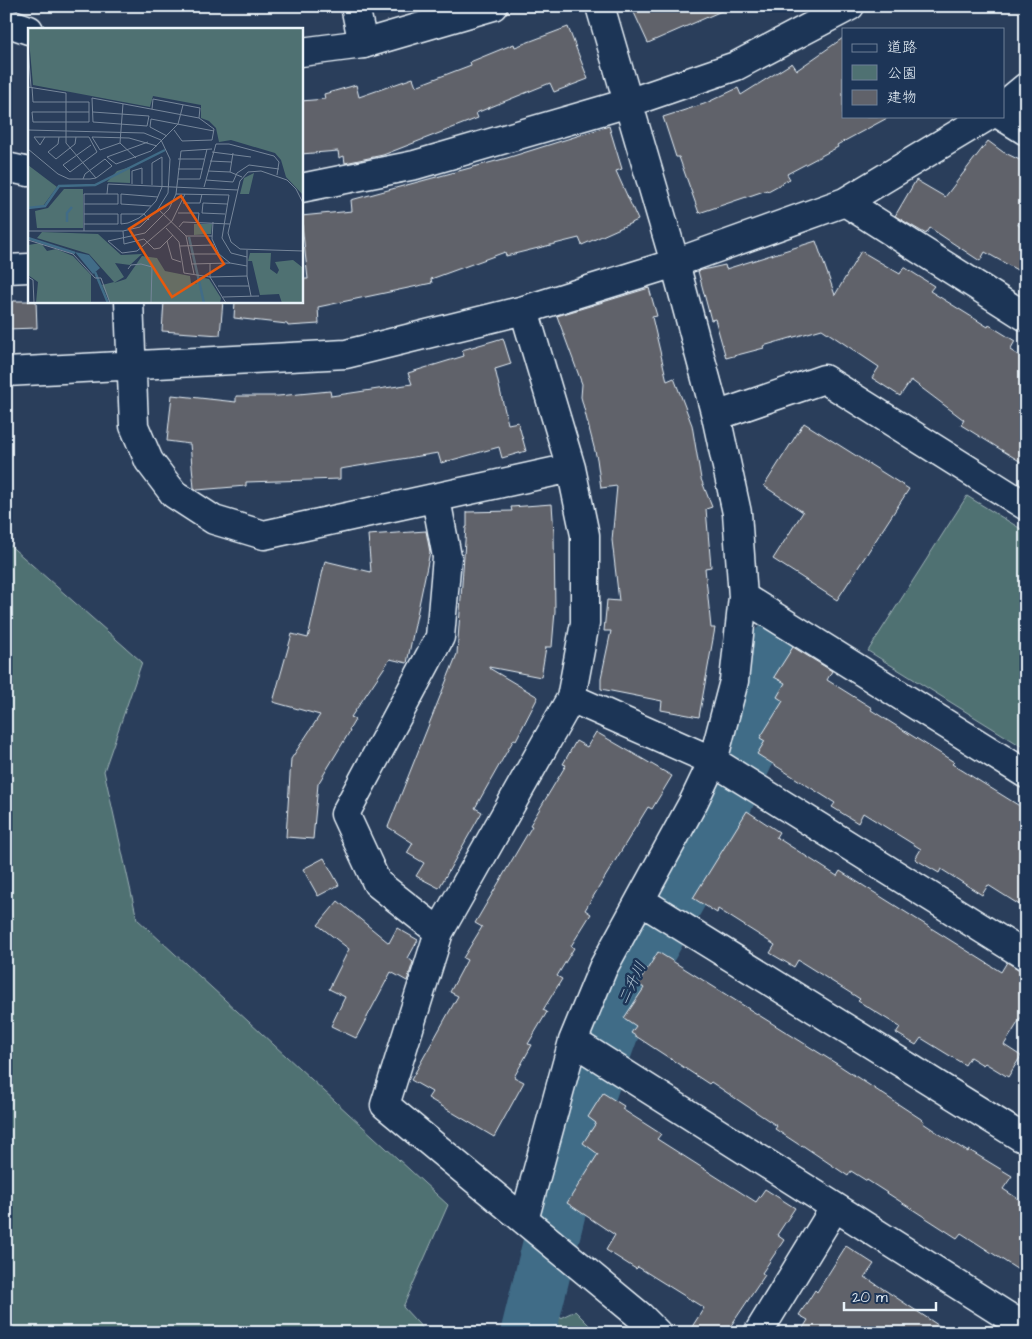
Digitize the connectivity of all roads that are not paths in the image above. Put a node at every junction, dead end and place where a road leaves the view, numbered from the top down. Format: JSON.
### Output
{"nodes":[{"id":1,"x":355,"y":6,"type":"edge"},
{"id":2,"x":493,"y":6,"type":"edge"},
{"id":3,"x":600,"y":6,"type":"edge"},
{"id":4,"x":850,"y":6,"type":"edge"},
{"id":5,"x":6,"y":22,"type":"edge"},
{"id":6,"x":28,"y":30,"type":"edge"},
{"id":7,"x":363,"y":44,"type":"junction"},
{"id":8,"x":302,"y":52,"type":"edge"},
{"id":9,"x":1026,"y":87,"type":"edge"},
{"id":10,"x":628,"y":103,"type":"junction"},
{"id":11,"x":1004,"y":105,"type":"edge"},
{"id":12,"x":1004,"y":117,"type":"edge"},
{"id":13,"x":985,"y":118,"type":"edge"},
{"id":14,"x":1026,"y":131,"type":"edge"},
{"id":15,"x":6,"y":167,"type":"edge"},
{"id":16,"x":28,"y":172,"type":"edge"},
{"id":17,"x":302,"y":188,"type":"edge"},
{"id":18,"x":845,"y":202,"type":"junction"},
{"id":19,"x":674,"y":263,"type":"junction"},
{"id":20,"x":6,"y":268,"type":"edge"},
{"id":21,"x":28,"y":268,"type":"edge"},
{"id":22,"x":130,"y":302,"type":"edge"},
{"id":23,"x":524,"y":310,"type":"junction"},
{"id":24,"x":1026,"y":317,"type":"edge"},
{"id":25,"x":132,"y":364,"type":"junction"},
{"id":26,"x":6,"y":372,"type":"edge"},
{"id":27,"x":716,"y":416,"type":"junction"},
{"id":28,"x":571,"y":468,"type":"junction"},
{"id":29,"x":436,"y":499,"type":"junction"},
{"id":30,"x":1026,"y":506,"type":"edge"},
{"id":31,"x":743,"y":597,"type":"junction"},
{"id":32,"x":571,"y":698,"type":"junction"},
{"id":33,"x":713,"y":761,"type":"junction"},
{"id":34,"x":1026,"y":774,"type":"edge"},
{"id":35,"x":641,"y":901,"type":"junction"},
{"id":36,"x":439,"y":932,"type":"junction"},
{"id":37,"x":1026,"y":956,"type":"edge"},
{"id":38,"x":573,"y":1041,"type":"junction"},
{"id":39,"x":1026,"y":1137,"type":"edge"},
{"id":40,"x":835,"y":1208,"type":"junction"},
{"id":41,"x":524,"y":1220,"type":"junction"},
{"id":42,"x":1026,"y":1328,"type":"edge"},
{"id":43,"x":657,"y":1333,"type":"edge"},
{"id":44,"x":758,"y":1333,"type":"edge"}],
"edges":[{"from":1,"to":7,"type":"street"},
{"from":2,"to":7,"type":"street"},
{"from":3,"to":10,"type":"street"},
{"from":4,"to":10,"type":"street"},
{"from":5,"to":6,"type":"street"},
{"from":7,"to":8,"type":"street"},
{"from":9,"to":11,"type":"street"},
{"from":10,"to":17,"type":"street"},
{"from":10,"to":19,"type":"street"},
{"from":12,"to":14,"type":"street"},
{"from":13,"to":18,"type":"street"},
{"from":15,"to":16,"type":"street"},
{"from":18,"to":19,"type":"street"},
{"from":18,"to":24,"type":"street"},
{"from":19,"to":23,"type":"street"},
{"from":19,"to":27,"type":"street"},
{"from":20,"to":21,"type":"street"},
{"from":22,"to":25,"type":"street"},
{"from":23,"to":25,"type":"street"},
{"from":23,"to":28,"type":"street"},
{"from":25,"to":26,"type":"street"},
{"from":25,"to":29,"type":"street"},
{"from":27,"to":30,"type":"street"},
{"from":27,"to":31,"type":"street"},
{"from":28,"to":29,"type":"street"},
{"from":28,"to":32,"type":"street"},
{"from":29,"to":36,"type":"street"},
{"from":31,"to":33,"type":"street"},
{"from":31,"to":34,"type":"street"},
{"from":32,"to":33,"type":"street"},
{"from":32,"to":36,"type":"street"},
{"from":33,"to":35,"type":"street"},
{"from":33,"to":37,"type":"street"},
{"from":35,"to":38,"type":"street"},
{"from":35,"to":39,"type":"street"},
{"from":36,"to":41,"type":"street"},
{"from":38,"to":40,"type":"street"},
{"from":38,"to":41,"type":"street"},
{"from":40,"to":42,"type":"street"},
{"from":40,"to":44,"type":"street"},
{"from":41,"to":43,"type":"street"}]}
